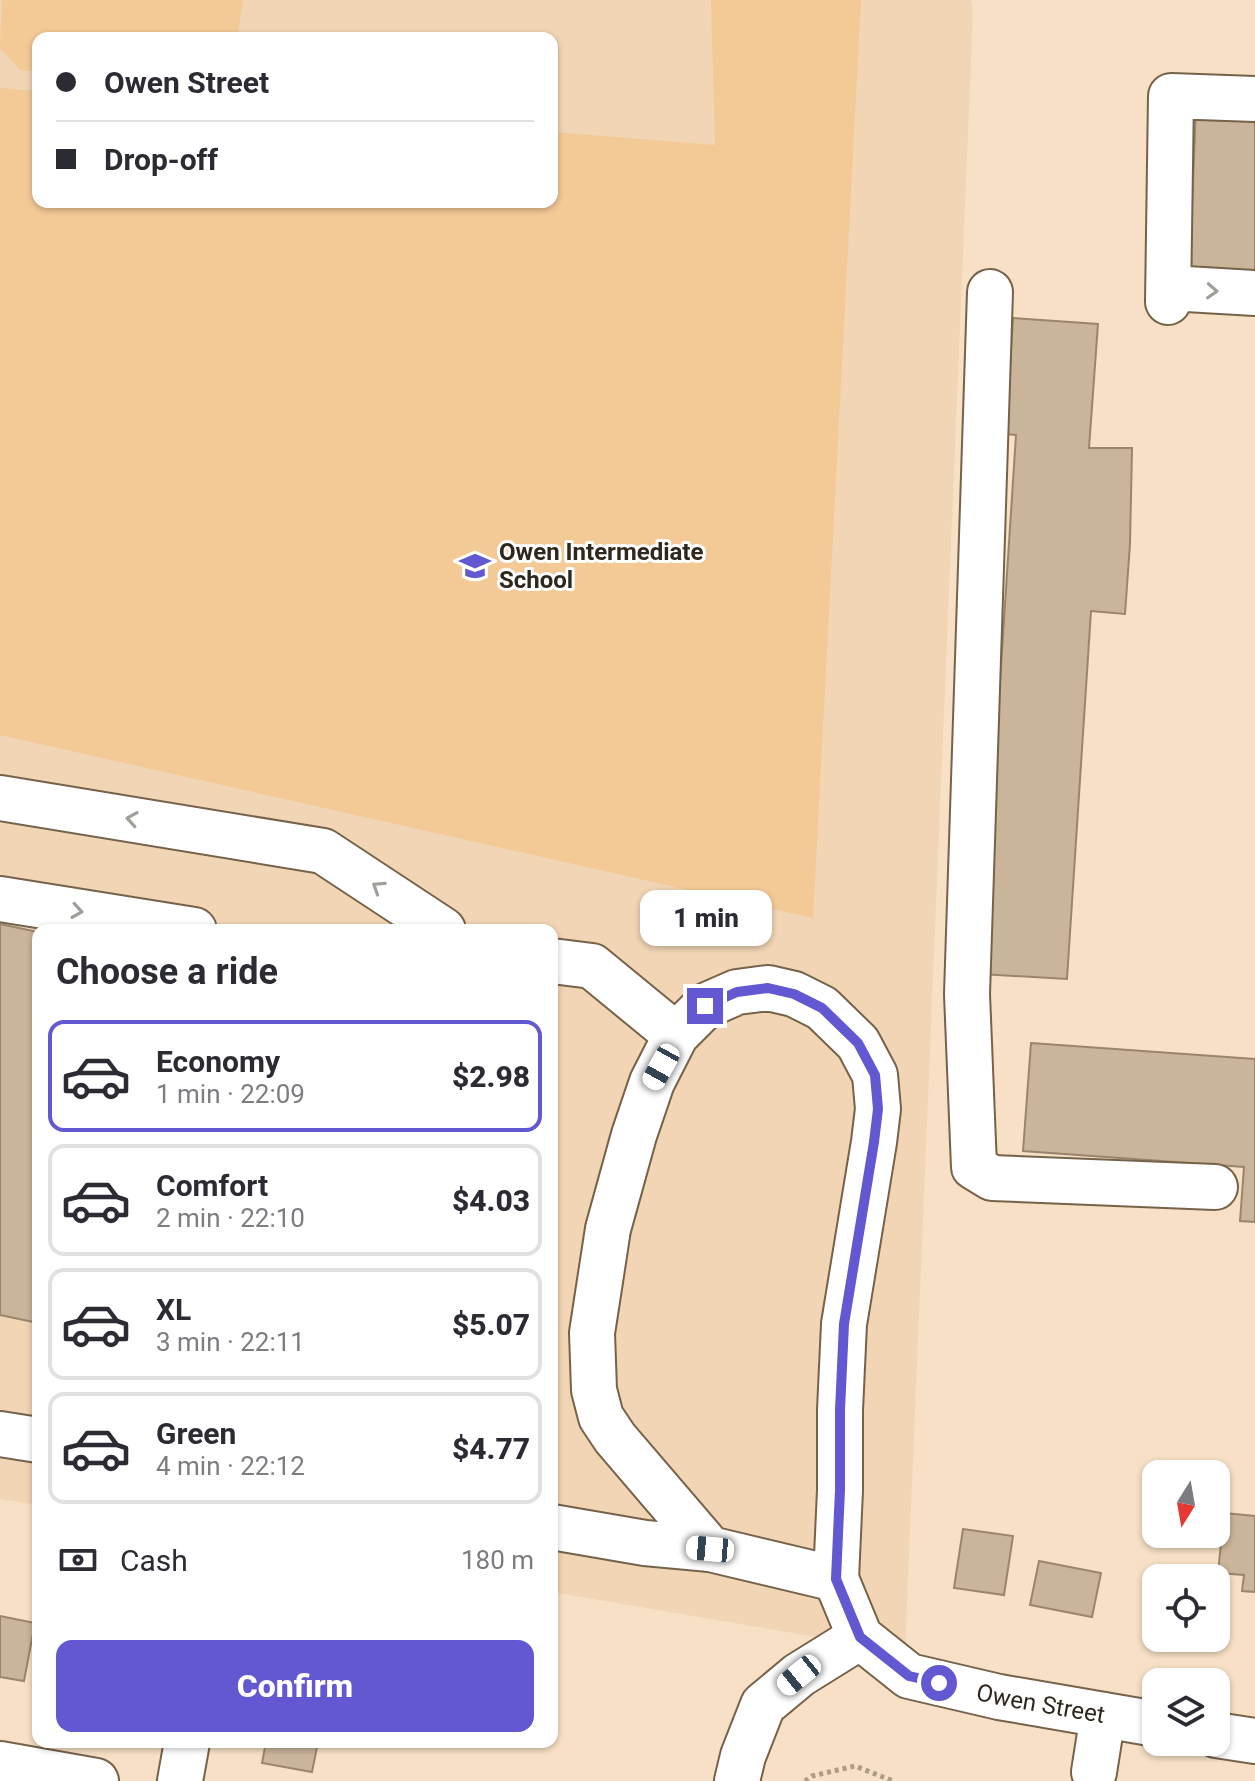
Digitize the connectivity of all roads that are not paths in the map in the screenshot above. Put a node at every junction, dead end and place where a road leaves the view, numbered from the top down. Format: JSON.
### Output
{"nodes":[{"id":1,"x":1255,"y":99,"type":"edge"},
{"id":2,"x":990,"y":292,"type":"dead end"},
{"id":3,"x":1255,"y":293,"type":"edge"},
{"id":4,"x":0,"y":798,"type":"edge"},
{"id":5,"x":0,"y":899,"type":"edge"},
{"id":6,"x":156,"y":924,"type":"edge"},
{"id":7,"x":434,"y":924,"type":"edge"},
{"id":8,"x":558,"y":962,"type":"edge"},
{"id":9,"x":676,"y":1035,"type":"junction"},
{"id":10,"x":1215,"y":1187,"type":"dead end"},
{"id":11,"x":0,"y":1434,"type":"edge"},
{"id":12,"x":32,"y":1439,"type":"edge"},
{"id":13,"x":558,"y":1528,"type":"edge"},
{"id":14,"x":710,"y":1549,"type":"junction"},
{"id":15,"x":836,"y":1579,"type":"junction"},
{"id":16,"x":860,"y":1637,"type":"junction"},
{"id":17,"x":1103,"y":1715,"type":"junction"},
{"id":18,"x":1142,"y":1722,"type":"edge"},
{"id":19,"x":1230,"y":1737,"type":"edge"},
{"id":20,"x":1255,"y":1741,"type":"edge"},
{"id":21,"x":186,"y":1748,"type":"edge"},
{"id":22,"x":0,"y":1764,"type":"edge"},
{"id":23,"x":1094,"y":1772,"type":"dead end"},
{"id":24,"x":96,"y":1781,"type":"edge"},
{"id":25,"x":180,"y":1781,"type":"edge"},
{"id":26,"x":737,"y":1781,"type":"edge"}],
"edges":[{"from":1,"to":3,"type":"street","one_way":true},
{"from":2,"to":10,"type":"street"},
{"from":7,"to":4,"type":"street","one_way":true},
{"from":5,"to":6,"type":"street","one_way":true},
{"from":8,"to":9,"type":"street"},
{"from":9,"to":14,"type":"street"},
{"from":9,"to":15,"type":"street"},
{"from":11,"to":12,"type":"street"},
{"from":13,"to":14,"type":"street"},
{"from":14,"to":15,"type":"street"},
{"from":15,"to":16,"type":"street","name":"Owen Street"},
{"from":16,"to":17,"type":"street","name":"Owen Street"},
{"from":16,"to":26,"type":"street"},
{"from":17,"to":18,"type":"street","name":"Owen Street"},
{"from":17,"to":23,"type":"street"},
{"from":19,"to":20,"type":"street"},
{"from":21,"to":25,"type":"street"},
{"from":22,"to":24,"type":"street"}]}
